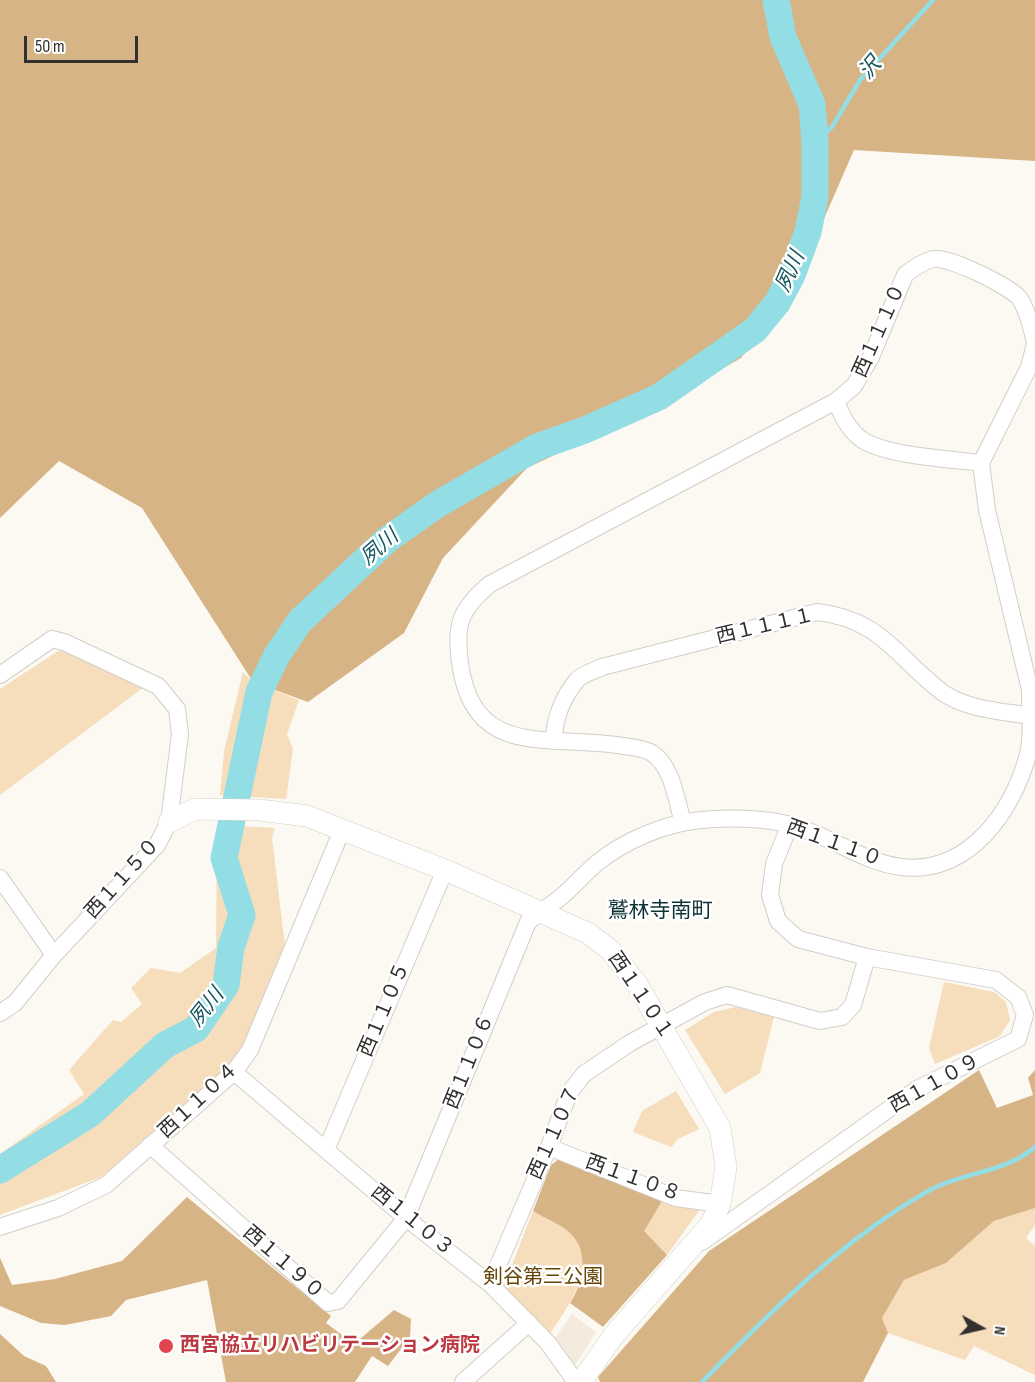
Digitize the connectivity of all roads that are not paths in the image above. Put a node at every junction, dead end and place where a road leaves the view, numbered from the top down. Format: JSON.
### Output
{"nodes":[{"id":1,"x":1035,"y":344,"type":"edge"},
{"id":2,"x":836,"y":401,"type":"junction"},
{"id":3,"x":981,"y":463,"type":"junction"},
{"id":4,"x":0,"y":675,"type":"edge"},
{"id":5,"x":1031,"y":716,"type":"junction"},
{"id":6,"x":554,"y":741,"type":"junction"},
{"id":7,"x":169,"y":822,"type":"junction"},
{"id":8,"x":683,"y":822,"type":"junction"},
{"id":9,"x":790,"y":824,"type":"junction"},
{"id":10,"x":342,"y":830,"type":"junction"},
{"id":11,"x":445,"y":870,"type":"junction"},
{"id":12,"x":0,"y":878,"type":"edge"},
{"id":13,"x":541,"y":911,"type":"junction"},
{"id":14,"x":54,"y":955,"type":"junction"},
{"id":15,"x":867,"y":957,"type":"junction"},
{"id":16,"x":0,"y":1013,"type":"edge"},
{"id":17,"x":663,"y":1027,"type":"junction"},
{"id":18,"x":234,"y":1072,"type":"junction"},
{"id":19,"x":150,"y":1146,"type":"junction"},
{"id":20,"x":549,"y":1147,"type":"junction"},
{"id":21,"x":326,"y":1150,"type":"junction"},
{"id":22,"x":720,"y":1204,"type":"junction"},
{"id":23,"x":406,"y":1218,"type":"junction"},
{"id":24,"x":0,"y":1227,"type":"edge"},
{"id":25,"x":689,"y":1251,"type":"junction"},
{"id":26,"x":490,"y":1284,"type":"junction"},
{"id":27,"x":529,"y":1323,"type":"junction"},
{"id":28,"x":463,"y":1382,"type":"edge"},
{"id":29,"x":576,"y":1382,"type":"edge"},
{"id":30,"x":581,"y":1382,"type":"edge"}],
"edges":[{"from":1,"to":2,"type":"street","name":"西１１１０"},
{"from":1,"to":3,"type":"street","name":"西１１１０"},
{"from":2,"to":3,"type":"street"},
{"from":2,"to":6,"type":"street","name":"西１１１０"},
{"from":3,"to":5,"type":"street","name":"西１１１０"},
{"from":4,"to":7,"type":"street","name":"西１１５０"},
{"from":5,"to":6,"type":"street","name":"西１１１１"},
{"from":5,"to":9,"type":"street","name":"西１１１０"},
{"from":6,"to":8,"type":"street","name":"西１１１０"},
{"from":7,"to":10,"type":"street","name":"西１１０１"},
{"from":7,"to":14,"type":"street","name":"西１１５０"},
{"from":8,"to":9,"type":"street","name":"西１１１０"},
{"from":8,"to":13,"type":"street","name":"西１１１０"},
{"from":9,"to":15,"type":"street","name":"西１１０９"},
{"from":10,"to":11,"type":"street","name":"西１１０１"},
{"from":10,"to":18,"type":"street","name":"西１１０４"},
{"from":11,"to":13,"type":"street","name":"西１１０１"},
{"from":11,"to":21,"type":"street","name":"西１１０５"},
{"from":12,"to":14,"type":"street"},
{"from":13,"to":17,"type":"street","name":"西１１０１"},
{"from":13,"to":23,"type":"street","name":"西１１０６"},
{"from":14,"to":16,"type":"street","name":"西１１５０"},
{"from":15,"to":17,"type":"street","name":"西１１０７"},
{"from":15,"to":25,"type":"street","name":"西１１０９"},
{"from":17,"to":20,"type":"street","name":"西１１０７"},
{"from":17,"to":22,"type":"street","name":"西１１０１"},
{"from":18,"to":19,"type":"street","name":"西１１０４"},
{"from":18,"to":21,"type":"street","name":"西１１０３"},
{"from":19,"to":23,"type":"street","name":"西１１９０"},
{"from":19,"to":24,"type":"street","name":"西１１０４"},
{"from":20,"to":22,"type":"street","name":"西１１０８"},
{"from":20,"to":26,"type":"street","name":"西１１０７"},
{"from":21,"to":23,"type":"street","name":"西１１０３"},
{"from":22,"to":25,"type":"street","name":"西１１０１"},
{"from":23,"to":26,"type":"street","name":"西１１０３"},
{"from":25,"to":30,"type":"street","name":"西１１０１"},
{"from":26,"to":27,"type":"street","name":"西１１０３"},
{"from":27,"to":28,"type":"street"},
{"from":27,"to":29,"type":"street","name":"西１１０３"}]}
